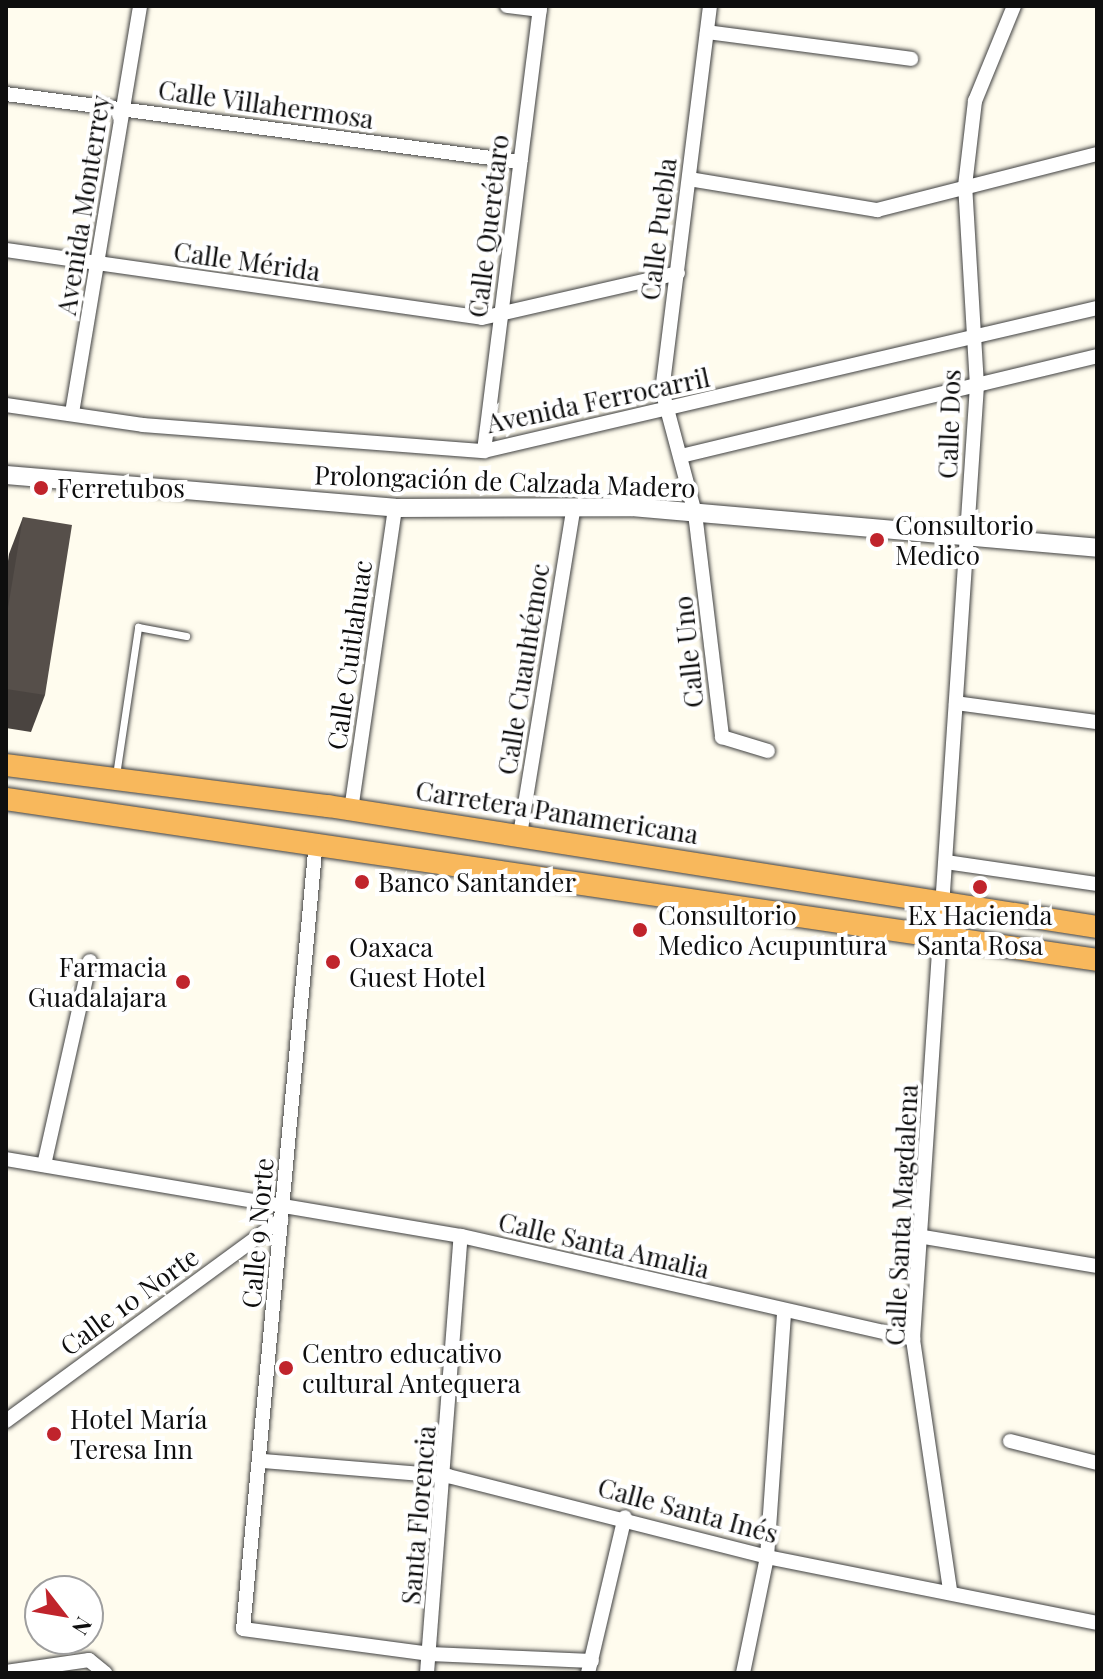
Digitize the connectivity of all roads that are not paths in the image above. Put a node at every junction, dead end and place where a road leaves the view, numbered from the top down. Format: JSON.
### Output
{"nodes":[{"id":1,"x":140,"y":6,"type":"edge"},
{"id":2,"x":507,"y":6,"type":"edge"},
{"id":3,"x":710,"y":6,"type":"edge"},
{"id":4,"x":1014,"y":6,"type":"edge"},
{"id":5,"x":540,"y":8,"type":"edge"},
{"id":6,"x":707,"y":32,"type":"junction"},
{"id":7,"x":911,"y":59,"type":"dead end"},
{"id":8,"x":6,"y":94,"type":"edge"},
{"id":9,"x":123,"y":109,"type":"junction"},
{"id":10,"x":1096,"y":155,"type":"edge"},
{"id":11,"x":521,"y":162,"type":"junction"},
{"id":12,"x":689,"y":179,"type":"junction"},
{"id":13,"x":965,"y":186,"type":"junction"},
{"id":14,"x":6,"y":250,"type":"edge"},
{"id":15,"x":97,"y":265,"type":"junction"},
{"id":16,"x":678,"y":273,"type":"junction"},
{"id":17,"x":1097,"y":308,"type":"edge"},
{"id":18,"x":502,"y":315,"type":"junction"},
{"id":19,"x":975,"y":340,"type":"junction"},
{"id":20,"x":1097,"y":356,"type":"edge"},
{"id":21,"x":977,"y":386,"type":"junction"},
{"id":22,"x":6,"y":405,"type":"edge"},
{"id":23,"x":668,"y":410,"type":"junction"},
{"id":24,"x":72,"y":413,"type":"junction"},
{"id":25,"x":484,"y":451,"type":"junction"},
{"id":26,"x":681,"y":456,"type":"junction"},
{"id":27,"x":6,"y":475,"type":"edge"},
{"id":28,"x":395,"y":508,"type":"junction"},
{"id":29,"x":573,"y":511,"type":"junction"},
{"id":30,"x":695,"y":513,"type":"junction"},
{"id":31,"x":967,"y":539,"type":"junction"},
{"id":32,"x":1097,"y":548,"type":"edge"},
{"id":33,"x":186,"y":636,"type":"dead end"},
{"id":34,"x":956,"y":703,"type":"junction"},
{"id":35,"x":1097,"y":722,"type":"edge"},
{"id":36,"x":768,"y":751,"type":"dead end"},
{"id":37,"x":6,"y":765,"type":"edge"},
{"id":38,"x":115,"y":781,"type":"junction"},
{"id":39,"x":6,"y":799,"type":"edge"},
{"id":40,"x":351,"y":810,"type":"junction"},
{"id":41,"x":520,"y":835,"type":"junction"},
{"id":42,"x":316,"y":841,"type":"junction"},
{"id":43,"x":946,"y":862,"type":"junction"},
{"id":44,"x":1097,"y":884,"type":"edge"},
{"id":45,"x":943,"y":900,"type":"junction"},
{"id":46,"x":1097,"y":927,"type":"edge"},
{"id":47,"x":941,"y":937,"type":"junction"},
{"id":48,"x":1097,"y":960,"type":"edge"},
{"id":49,"x":90,"y":961,"type":"dead end"},
{"id":50,"x":6,"y":1159,"type":"edge"},
{"id":51,"x":44,"y":1165,"type":"junction"},
{"id":52,"x":282,"y":1212,"type":"junction"},
{"id":53,"x":461,"y":1236,"type":"junction"},
{"id":54,"x":924,"y":1237,"type":"junction"},
{"id":55,"x":1097,"y":1266,"type":"edge"},
{"id":56,"x":784,"y":1315,"type":"junction"},
{"id":57,"x":913,"y":1339,"type":"junction"},
{"id":58,"x":6,"y":1421,"type":"edge"},
{"id":59,"x":1010,"y":1441,"type":"dead end"},
{"id":60,"x":264,"y":1461,"type":"junction"},
{"id":61,"x":1097,"y":1463,"type":"edge"},
{"id":62,"x":448,"y":1476,"type":"junction"},
{"id":63,"x":625,"y":1517,"type":"junction"},
{"id":64,"x":767,"y":1557,"type":"junction"},
{"id":65,"x":950,"y":1590,"type":"junction"},
{"id":66,"x":1097,"y":1623,"type":"edge"},
{"id":67,"x":430,"y":1654,"type":"junction"},
{"id":68,"x":590,"y":1667,"type":"edge"},
{"id":69,"x":743,"y":1671,"type":"edge"},
{"id":70,"x":6,"y":1672,"type":"edge"},
{"id":71,"x":105,"y":1673,"type":"edge"},
{"id":72,"x":427,"y":1673,"type":"edge"},
{"id":73,"x":760,"y":1673,"type":"edge"}],
"edges":[{"from":1,"to":9,"type":"street","name":"Avenida Monterrey"},
{"from":2,"to":5,"type":"street"},
{"from":3,"to":6,"type":"street","name":"Calle Puebla"},
{"from":4,"to":13,"type":"street","name":"Calle Dos"},
{"from":5,"to":11,"type":"street","name":"Calle Querétaro"},
{"from":6,"to":7,"type":"street"},
{"from":6,"to":12,"type":"street","name":"Calle Puebla"},
{"from":8,"to":9,"type":"street","name":"Calle Villahermosa"},
{"from":9,"to":11,"type":"street","name":"Calle Villahermosa"},
{"from":9,"to":15,"type":"street","name":"Avenida Monterrey"},
{"from":10,"to":13,"type":"street"},
{"from":11,"to":18,"type":"street","name":"Calle Querétaro"},
{"from":12,"to":13,"type":"street"},
{"from":12,"to":16,"type":"street","name":"Calle Puebla"},
{"from":13,"to":19,"type":"street","name":"Calle Dos"},
{"from":14,"to":15,"type":"street","name":"Calle Mérida"},
{"from":15,"to":18,"type":"street","name":"Calle Mérida"},
{"from":15,"to":24,"type":"street","name":"Avenida Monterrey"},
{"from":16,"to":18,"type":"street","name":"Calle Mérida"},
{"from":16,"to":23,"type":"street","name":"Calle Puebla"},
{"from":17,"to":19,"type":"street","name":"Avenida Ferrocarril"},
{"from":18,"to":25,"type":"street","name":"Calle Querétaro"},
{"from":19,"to":21,"type":"street","name":"Calle Dos"},
{"from":19,"to":23,"type":"street","name":"Avenida Ferrocarril"},
{"from":20,"to":21,"type":"street"},
{"from":21,"to":26,"type":"street"},
{"from":21,"to":31,"type":"street","name":"Calle Dos"},
{"from":22,"to":24,"type":"street","name":"Avenida Ferrocarril"},
{"from":23,"to":25,"type":"street","name":"Avenida Ferrocarril"},
{"from":23,"to":26,"type":"street","name":"Calle Puebla"},
{"from":24,"to":25,"type":"street","name":"Avenida Ferrocarril"},
{"from":26,"to":30,"type":"street","name":"Calle Puebla"},
{"from":27,"to":28,"type":"street","name":"Prolongación de Calzada Madero"},
{"from":28,"to":29,"type":"street","name":"Prolongación de Calzada Madero"},
{"from":28,"to":40,"type":"street","name":"Calle Cuitlahuac"},
{"from":29,"to":30,"type":"street","name":"Prolongación de Calzada Madero"},
{"from":29,"to":41,"type":"street","name":"Calle Cuauhtémoc"},
{"from":30,"to":31,"type":"street","name":"Prolongación de Calzada Madero"},
{"from":30,"to":36,"type":"street","name":"Calle Uno"},
{"from":31,"to":32,"type":"street","name":"Prolongación de Calzada Madero"},
{"from":31,"to":34,"type":"street","name":"Calle Dos"},
{"from":33,"to":38,"type":"lane"},
{"from":34,"to":35,"type":"street"},
{"from":34,"to":43,"type":"street","name":"Calle Dos"},
{"from":37,"to":38,"type":"highway","name":"Carretera Panamericana"},
{"from":38,"to":40,"type":"highway","name":"Carretera Panamericana"},
{"from":39,"to":42,"type":"highway"},
{"from":40,"to":41,"type":"highway","name":"Carretera Panamericana"},
{"from":41,"to":45,"type":"highway","name":"Carretera Panamericana"},
{"from":42,"to":47,"type":"highway"},
{"from":42,"to":52,"type":"street","name":"Calle 9 Norte"},
{"from":43,"to":44,"type":"street"},
{"from":43,"to":45,"type":"street","name":"Calle Dos"},
{"from":45,"to":46,"type":"highway","name":"Carretera Panamericana"},
{"from":45,"to":47,"type":"street","name":"Calle Santa Magdalena"},
{"from":47,"to":48,"type":"highway"},
{"from":47,"to":54,"type":"street","name":"Calle Santa Magdalena"},
{"from":49,"to":51,"type":"street"},
{"from":50,"to":51,"type":"street","name":"Calle Santa Amalia"},
{"from":51,"to":52,"type":"street","name":"Calle Santa Amalia"},
{"from":52,"to":53,"type":"street","name":"Calle Santa Amalia"},
{"from":52,"to":58,"type":"street","name":"Calle 10 Norte"},
{"from":52,"to":60,"type":"street","name":"Calle 9 Norte"},
{"from":53,"to":56,"type":"street","name":"Calle Santa Amalia"},
{"from":53,"to":62,"type":"street","name":"Santa Florencia"},
{"from":54,"to":55,"type":"street"},
{"from":54,"to":57,"type":"street","name":"Calle Santa Magdalena"},
{"from":56,"to":57,"type":"street","name":"Calle Santa Amalia"},
{"from":56,"to":64,"type":"street"},
{"from":57,"to":65,"type":"street","name":"Calle Santa Magdalena"},
{"from":59,"to":61,"type":"street"},
{"from":60,"to":62,"type":"street","name":"Calle Santa Inés"},
{"from":60,"to":67,"type":"street","name":"Calle 9 Norte"},
{"from":62,"to":63,"type":"street","name":"Calle Santa Inés"},
{"from":62,"to":67,"type":"street","name":"Santa Florencia"},
{"from":63,"to":64,"type":"street","name":"Calle Santa Inés"},
{"from":63,"to":68,"type":"street"},
{"from":64,"to":65,"type":"street","name":"Calle Santa Inés"},
{"from":64,"to":69,"type":"street"},
{"from":65,"to":66,"type":"street","name":"Calle Santa Inés"},
{"from":67,"to":68,"type":"street"},
{"from":67,"to":72,"type":"street","name":"Santa Florencia"},
{"from":69,"to":73,"type":"street"},
{"from":70,"to":71,"type":"street"}]}
